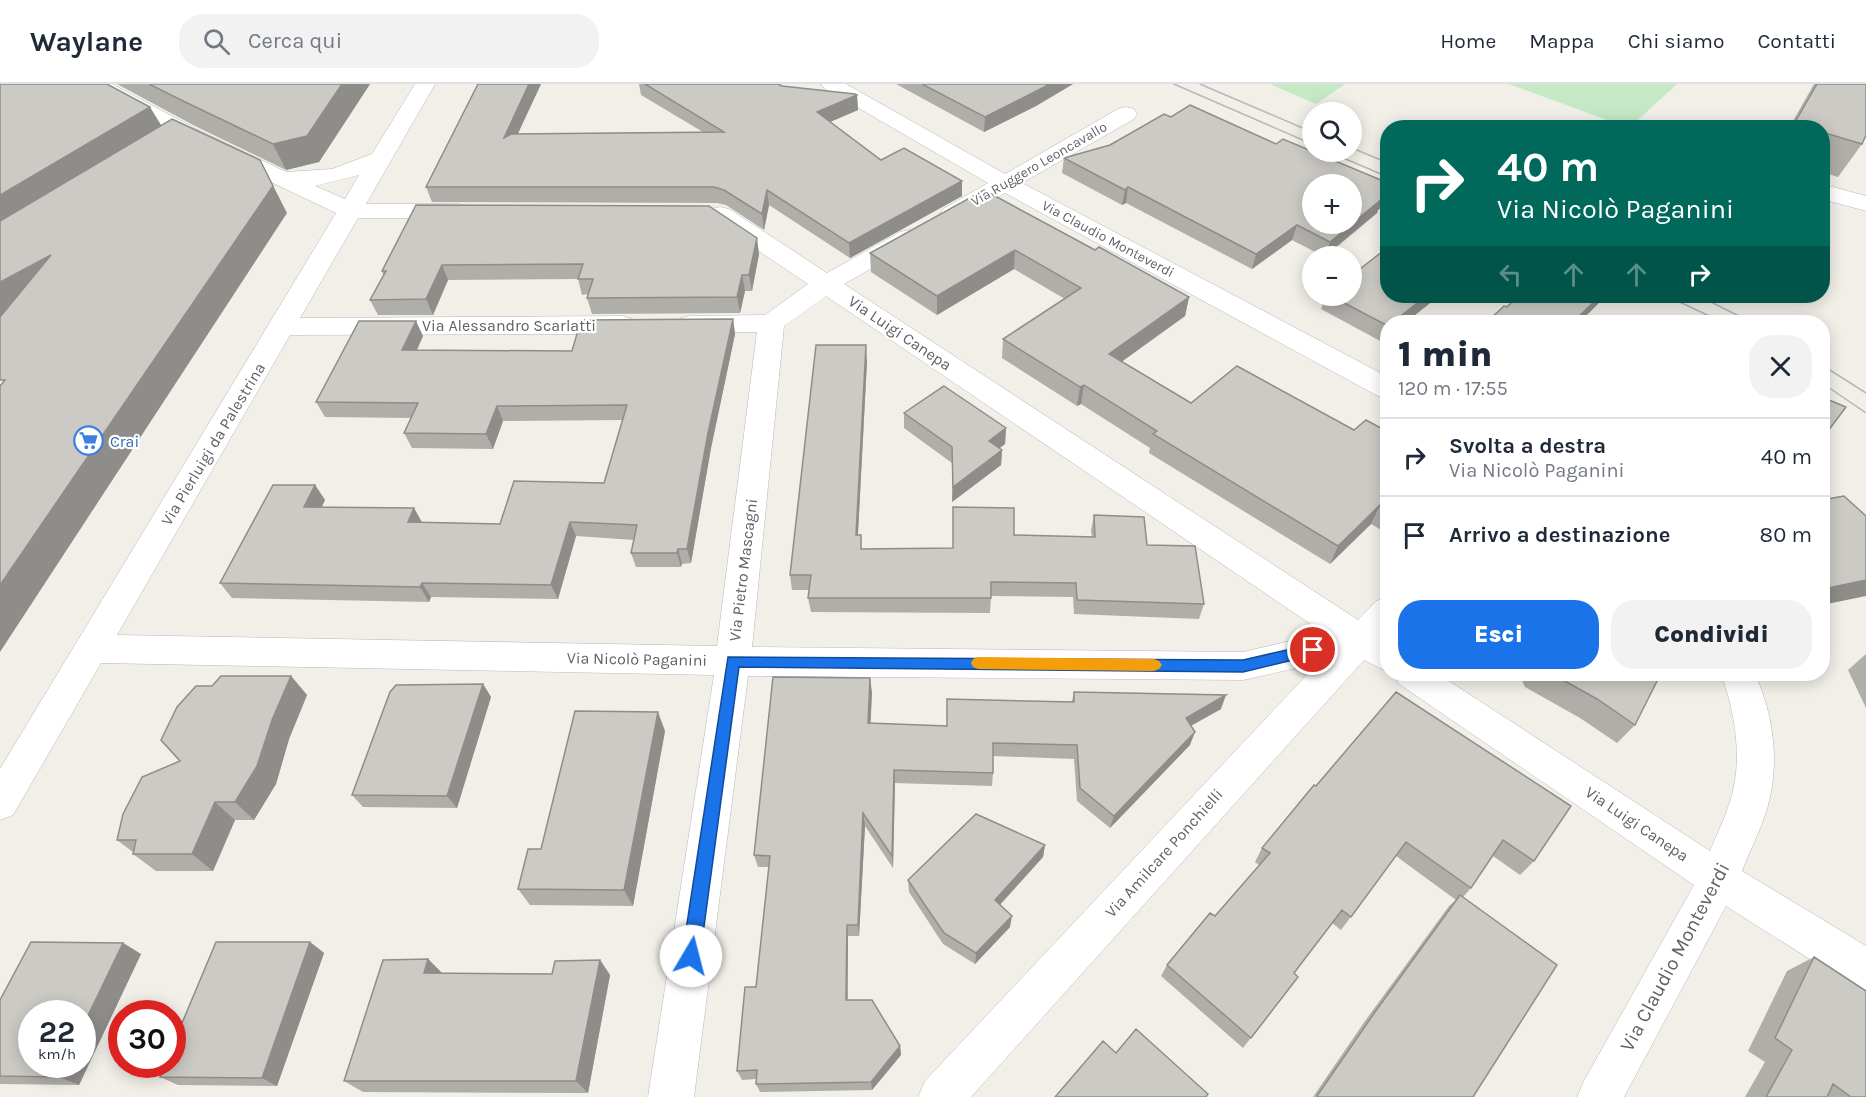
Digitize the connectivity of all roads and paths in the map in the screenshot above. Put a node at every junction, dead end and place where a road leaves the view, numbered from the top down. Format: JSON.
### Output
{"nodes":[{"id":1,"x":96,"y":84,"type":"edge"},
{"id":2,"x":425,"y":84,"type":"edge"},
{"id":3,"x":831,"y":84,"type":"edge"},
{"id":4,"x":1126,"y":114,"type":"dead end"},
{"id":5,"x":186,"y":133,"type":"junction"},
{"id":6,"x":163,"y":147,"type":"edge"},
{"id":7,"x":380,"y":159,"type":"junction"},
{"id":8,"x":279,"y":177,"type":"junction"},
{"id":9,"x":1006,"y":184,"type":"junction"},
{"id":10,"x":1830,"y":193,"type":"edge"},
{"id":11,"x":1866,"y":204,"type":"edge"},
{"id":12,"x":350,"y":211,"type":"junction"},
{"id":13,"x":483,"y":211,"type":"edge"},
{"id":14,"x":694,"y":212,"type":"edge"},
{"id":15,"x":826,"y":284,"type":"junction"},
{"id":16,"x":771,"y":323,"type":"junction"},
{"id":17,"x":283,"y":327,"type":"junction"},
{"id":18,"x":1380,"y":385,"type":"edge"},
{"id":19,"x":1380,"y":632,"type":"edge"},
{"id":20,"x":92,"y":649,"type":"junction"},
{"id":21,"x":1374,"y":649,"type":"edge"},
{"id":22,"x":733,"y":661,"type":"junction"},
{"id":23,"x":1422,"y":681,"type":"edge"},
{"id":24,"x":1741,"y":681,"type":"edge"},
{"id":25,"x":0,"y":803,"type":"edge"},
{"id":26,"x":1719,"y":879,"type":"junction"},
{"id":27,"x":1866,"y":970,"type":"edge"},
{"id":28,"x":671,"y":1097,"type":"edge"},
{"id":29,"x":941,"y":1097,"type":"edge"},
{"id":30,"x":1600,"y":1097,"type":"edge"}],
"edges":[{"from":1,"to":5,"type":"street"},
{"from":2,"to":7,"type":"street","name":"Via Pierluigi da Palestrina"},
{"from":3,"to":9,"type":"street","name":"Via Claudio Monteverdi"},
{"from":4,"to":9,"type":"street","name":"Via Ruggero Leoncavallo"},
{"from":5,"to":6,"type":"street"},
{"from":5,"to":8,"type":"street"},
{"from":7,"to":8,"type":"street"},
{"from":7,"to":12,"type":"street","name":"Via Pierluigi da Palestrina"},
{"from":8,"to":12,"type":"street"},
{"from":9,"to":15,"type":"street","name":"Via Ruggero Leoncavallo"},
{"from":9,"to":18,"type":"street","name":"Via Claudio Monteverdi"},
{"from":10,"to":11,"type":"street"},
{"from":12,"to":13,"type":"street"},
{"from":12,"to":17,"type":"street","name":"Via Pierluigi da Palestrina"},
{"from":14,"to":15,"type":"street","name":"Via Luigi Canepa"},
{"from":15,"to":16,"type":"street"},
{"from":15,"to":21,"type":"street","name":"Via Luigi Canepa"},
{"from":16,"to":17,"type":"street","name":"Via Alessandro Scarlatti"},
{"from":16,"to":22,"type":"street","name":"Via Pietro Mascagni"},
{"from":17,"to":20,"type":"street","name":"Via Pierluigi da Palestrina"},
{"from":19,"to":21,"type":"street","name":"Via Amilcare Ponchielli"},
{"from":20,"to":22,"type":"street","name":"Via Nicolò Paganini"},
{"from":20,"to":25,"type":"street","name":"Via Pierluigi da Palestrina"},
{"from":21,"to":22,"type":"street","name":"Via Nicolò Paganini"},
{"from":21,"to":29,"type":"street","name":"Via Amilcare Ponchielli"},
{"from":22,"to":28,"type":"street","name":"Via Pietro Mascagni"},
{"from":23,"to":26,"type":"street","name":"Via Luigi Canepa"},
{"from":24,"to":26,"type":"street","name":"Via Claudio Monteverdi"},
{"from":26,"to":27,"type":"street","name":"Via Luigi Canepa"},
{"from":26,"to":30,"type":"street","name":"Via Claudio Monteverdi"}]}
